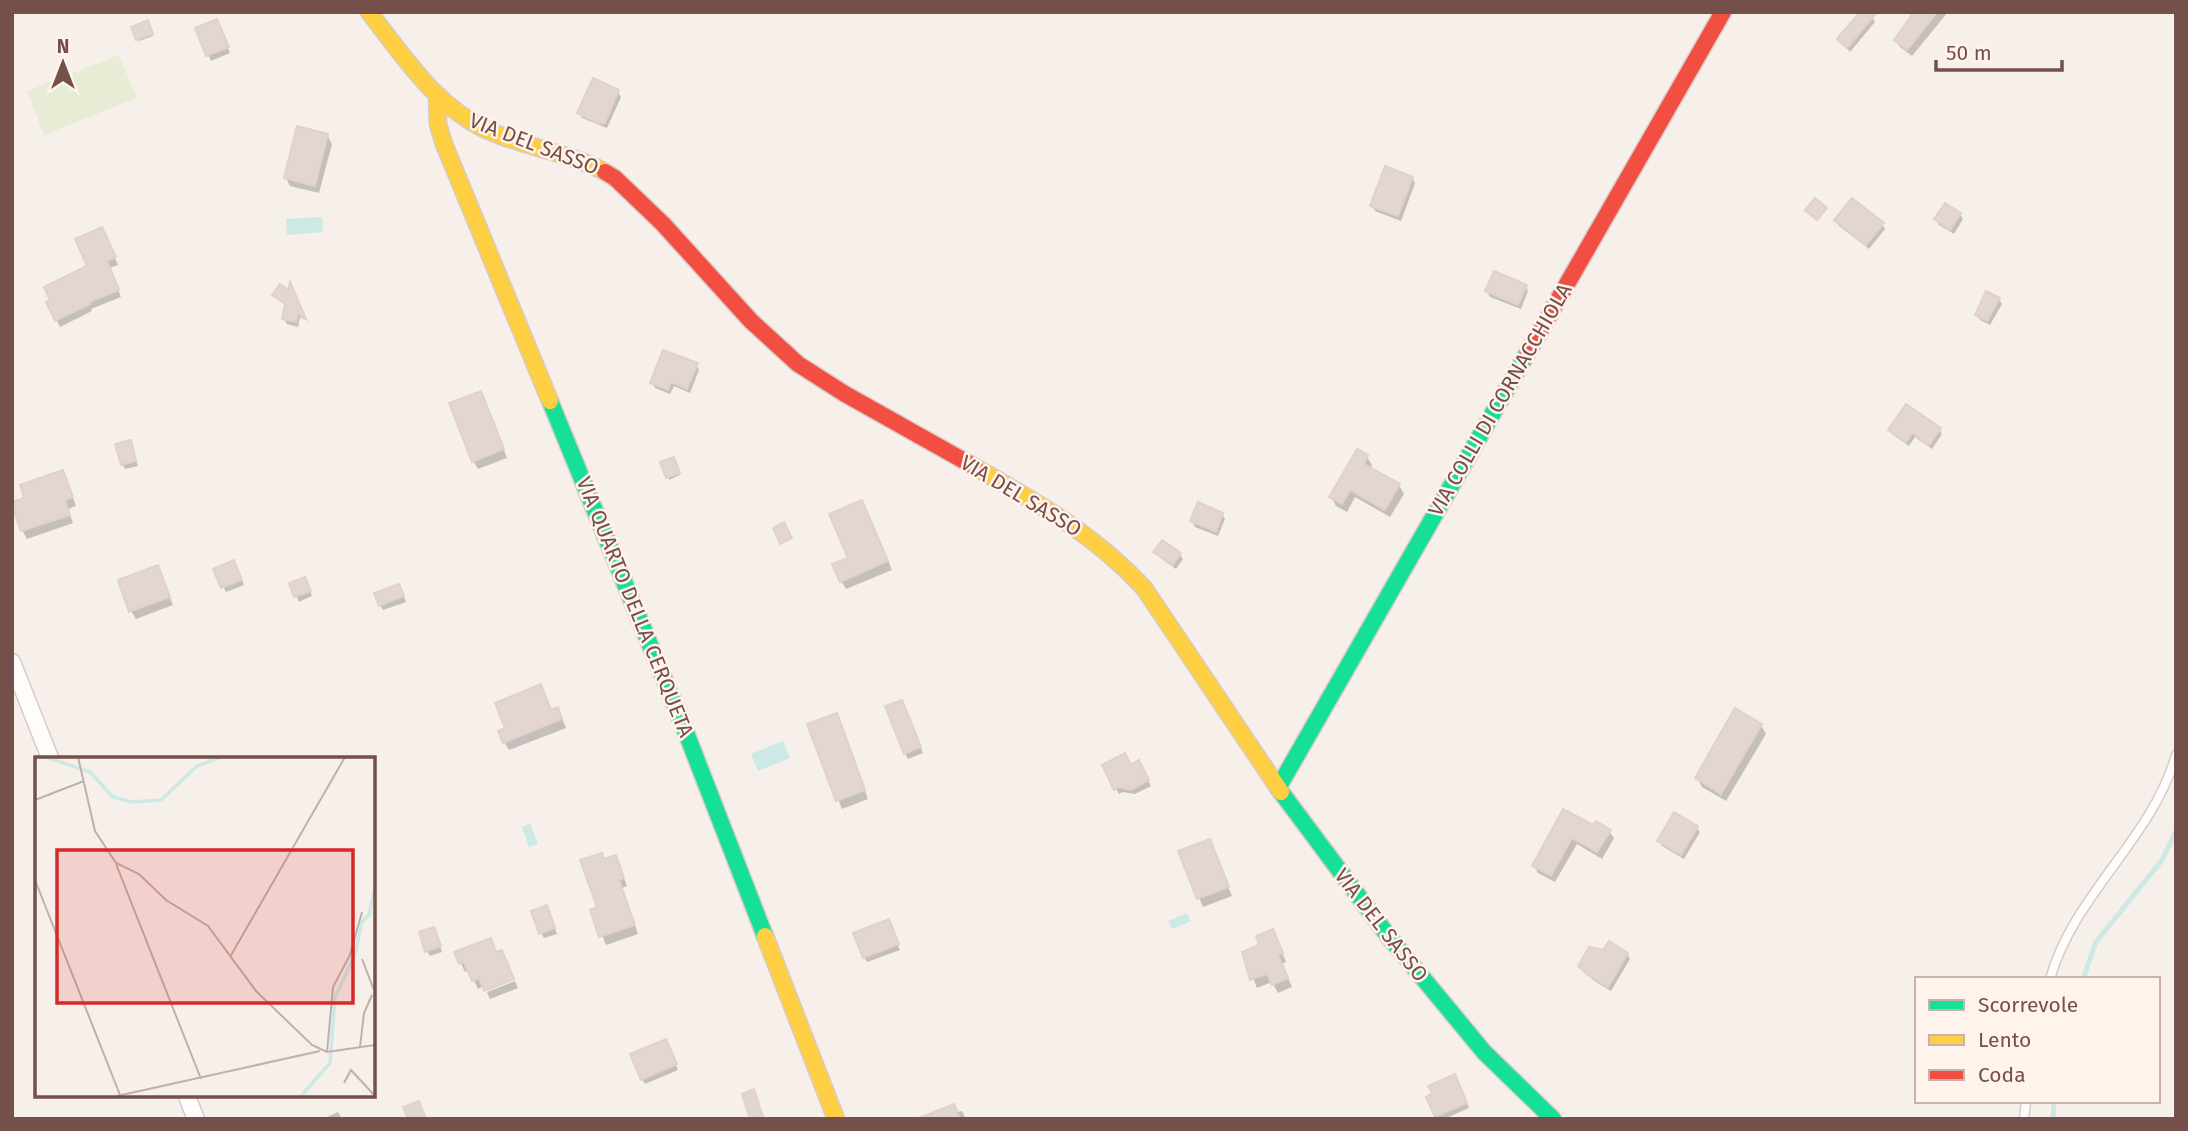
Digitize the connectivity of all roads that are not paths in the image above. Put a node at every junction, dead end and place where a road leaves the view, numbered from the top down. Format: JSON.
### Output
{"nodes":[{"id":1,"x":369,"y":12,"type":"edge"},
{"id":2,"x":1723,"y":12,"type":"edge"},
{"id":3,"x":437,"y":96,"type":"junction"},
{"id":4,"x":12,"y":662,"type":"edge"},
{"id":5,"x":2176,"y":755,"type":"edge"},
{"id":6,"x":50,"y":757,"type":"edge"},
{"id":7,"x":1278,"y":788,"type":"junction"},
{"id":8,"x":2051,"y":977,"type":"edge"},
{"id":9,"x":187,"y":1096,"type":"edge"},
{"id":10,"x":196,"y":1119,"type":"edge"},
{"id":11,"x":836,"y":1119,"type":"edge"},
{"id":12,"x":1553,"y":1119,"type":"edge"}],
"edges":[{"from":1,"to":3,"type":"street","name":"VIA DEL SASSO"},
{"from":2,"to":7,"type":"street","name":"VIA COLLI DI CORNACCHIOLA"},
{"from":3,"to":7,"type":"street","name":"VIA DEL SASSO"},
{"from":3,"to":11,"type":"street","name":"VIA QUARTO DELLA CERQUETA"},
{"from":4,"to":6,"type":"street"},
{"from":5,"to":8,"type":"lane"},
{"from":7,"to":12,"type":"street","name":"VIA DEL SASSO"},
{"from":9,"to":10,"type":"street"}]}
